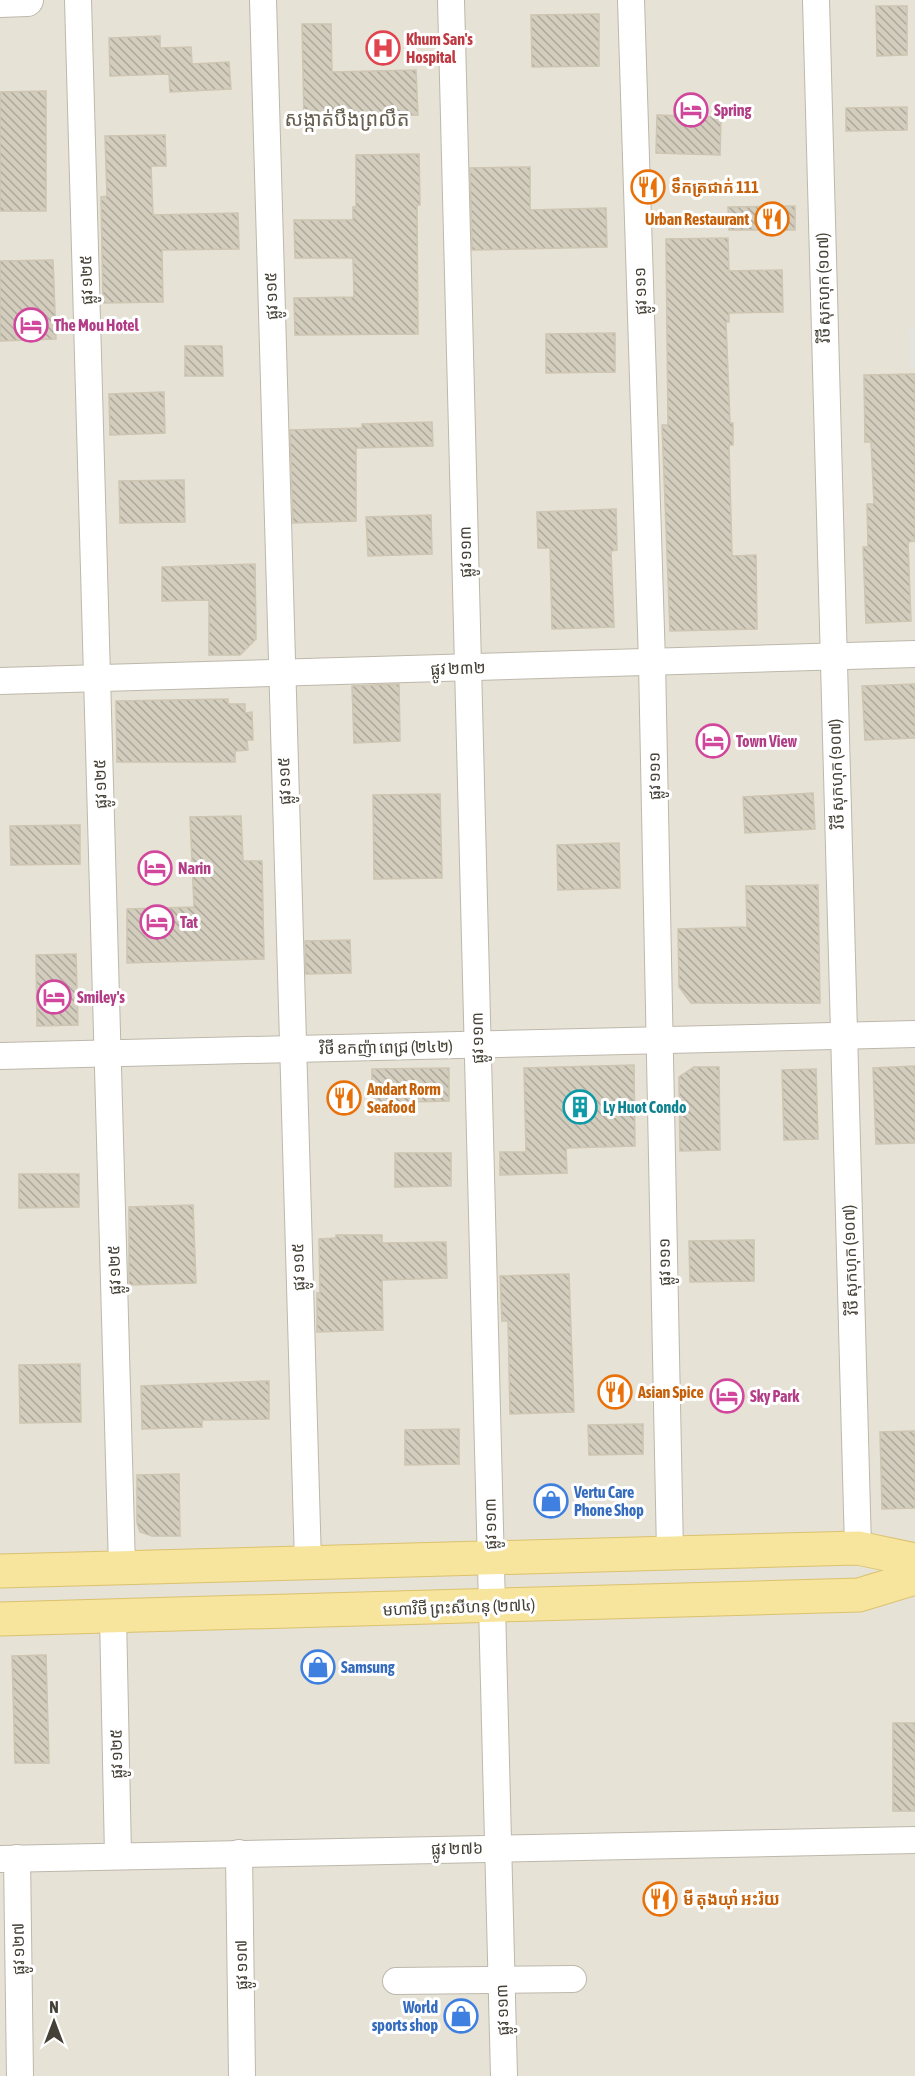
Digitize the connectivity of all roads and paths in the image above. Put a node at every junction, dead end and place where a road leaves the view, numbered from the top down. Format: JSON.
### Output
{"nodes":[{"id":1,"x":27,"y":0,"type":"edge"},
{"id":2,"x":78,"y":0,"type":"edge"},
{"id":3,"x":263,"y":0,"type":"edge"},
{"id":4,"x":451,"y":0,"type":"edge"},
{"id":5,"x":631,"y":0,"type":"edge"},
{"id":6,"x":816,"y":0,"type":"edge"},
{"id":7,"x":0,"y":1,"type":"edge"},
{"id":8,"x":915,"y":654,"type":"edge"},
{"id":9,"x":832,"y":656,"type":"junction"},
{"id":10,"x":652,"y":662,"type":"junction"},
{"id":11,"x":468,"y":667,"type":"junction"},
{"id":12,"x":281,"y":673,"type":"junction"},
{"id":13,"x":97,"y":678,"type":"junction"},
{"id":14,"x":0,"y":681,"type":"edge"},
{"id":15,"x":915,"y":1034,"type":"edge"},
{"id":16,"x":843,"y":1036,"type":"junction"},
{"id":17,"x":659,"y":1040,"type":"junction"},
{"id":18,"x":477,"y":1044,"type":"junction"},
{"id":19,"x":291,"y":1049,"type":"junction"},
{"id":20,"x":108,"y":1054,"type":"junction"},
{"id":21,"x":0,"y":1056,"type":"edge"},
{"id":22,"x":858,"y":1548,"type":"junction"},
{"id":23,"x":670,"y":1553,"type":"junction"},
{"id":24,"x":491,"y":1558,"type":"junction"},
{"id":25,"x":915,"y":1560,"type":"edge"},
{"id":26,"x":308,"y":1563,"type":"junction"},
{"id":27,"x":122,"y":1568,"type":"junction"},
{"id":28,"x":0,"y":1571,"type":"edge"},
{"id":29,"x":915,"y":1578,"type":"edge"},
{"id":30,"x":492,"y":1606,"type":"junction"},
{"id":31,"x":113,"y":1616,"type":"junction"},
{"id":32,"x":0,"y":1619,"type":"edge"},
{"id":33,"x":915,"y":1840,"type":"edge"},
{"id":34,"x":498,"y":1847,"type":"junction"},
{"id":35,"x":240,"y":1853,"type":"junction"},
{"id":36,"x":118,"y":1856,"type":"junction"},
{"id":37,"x":8,"y":1858,"type":"edge"},
{"id":38,"x":573,"y":1979,"type":"dead end"},
{"id":39,"x":501,"y":1980,"type":"junction"},
{"id":40,"x":396,"y":1981,"type":"dead end"},
{"id":41,"x":20,"y":2076,"type":"edge"},
{"id":42,"x":242,"y":2076,"type":"edge"},
{"id":43,"x":504,"y":2076,"type":"edge"}],
"edges":[{"from":1,"to":7,"type":"street"},
{"from":2,"to":13,"type":"street","name":"ផ្លូវ ១២៥"},
{"from":3,"to":12,"type":"street","name":"ផ្លូវ ១១៥"},
{"from":4,"to":11,"type":"street","name":"ផ្លូវ ១១៣"},
{"from":5,"to":10,"type":"street","name":"ផ្លូវ ១១១"},
{"from":6,"to":9,"type":"street","name":"វិថី សុកហុក (១០៧)"},
{"from":8,"to":9,"type":"street","name":"ផ្លូវ ២៣២"},
{"from":9,"to":10,"type":"street","name":"ផ្លូវ ២៣២"},
{"from":9,"to":16,"type":"street","name":"វិថី សុកហុក (១០៧)"},
{"from":10,"to":11,"type":"street","name":"ផ្លូវ ២៣២"},
{"from":10,"to":17,"type":"street","name":"ផ្លូវ ១១១"},
{"from":11,"to":12,"type":"street","name":"ផ្លូវ ២៣២"},
{"from":11,"to":18,"type":"street","name":"ផ្លូវ ១១៣"},
{"from":12,"to":13,"type":"street","name":"ផ្លូវ ២៣២"},
{"from":12,"to":19,"type":"street","name":"ផ្លូវ ១១៥"},
{"from":13,"to":14,"type":"street","name":"ផ្លូវ ២៣២"},
{"from":13,"to":20,"type":"street","name":"ផ្លូវ ១២៥"},
{"from":15,"to":16,"type":"street","name":"វិថី ឧកញ៉ា ពេជ្រ (២៤២)"},
{"from":16,"to":17,"type":"street","name":"វិថី ឧកញ៉ា ពេជ្រ (២៤២)"},
{"from":16,"to":22,"type":"street","name":"វិថី សុកហុក (១០៧)"},
{"from":17,"to":18,"type":"street","name":"វិថី ឧកញ៉ា ពេជ្រ (២៤២)"},
{"from":17,"to":23,"type":"street","name":"ផ្លូវ ១១១"},
{"from":18,"to":19,"type":"street","name":"វិថី ឧកញ៉ា ពេជ្រ (២៤២)"},
{"from":18,"to":24,"type":"street","name":"ផ្លូវ ១១៣"},
{"from":19,"to":20,"type":"street","name":"វិថី ឧកញ៉ា ពេជ្រ (២៤២)"},
{"from":19,"to":26,"type":"street","name":"ផ្លូវ ១១៥"},
{"from":20,"to":21,"type":"street","name":"វិថី ឧកញ៉ា ពេជ្រ (២៤២)"},
{"from":20,"to":27,"type":"street","name":"ផ្លូវ ១២៥"},
{"from":22,"to":23,"type":"main road"},
{"from":22,"to":25,"type":"main road"},
{"from":23,"to":24,"type":"main road"},
{"from":24,"to":26,"type":"main road"},
{"from":24,"to":30,"type":"street","name":"ផ្លូវ ១១៣"},
{"from":26,"to":27,"type":"main road"},
{"from":27,"to":28,"type":"main road"},
{"from":29,"to":30,"type":"main road","name":"មហាវិថី ព្រះសីហនុ (២៧៤)"},
{"from":30,"to":31,"type":"main road","name":"មហាវិថី ព្រះសីហនុ (២៧៤)"},
{"from":30,"to":34,"type":"street","name":"ផ្លូវ ១១៣"},
{"from":31,"to":32,"type":"main road","name":"មហាវិថី ព្រះសីហនុ (២៧៤)"},
{"from":31,"to":36,"type":"street","name":"ផ្លូវ ១២៥"},
{"from":33,"to":34,"type":"street","name":"ផ្លូវ ២៧៦"},
{"from":34,"to":35,"type":"street","name":"ផ្លូវ ២៧៦"},
{"from":34,"to":39,"type":"street","name":"ផ្លូវ ១១៣"},
{"from":35,"to":36,"type":"street","name":"ផ្លូវ ២៧៦"},
{"from":35,"to":42,"type":"street","name":"ផ្លូវ ១១៧"},
{"from":36,"to":37,"type":"street","name":"ផ្លូវ ២៧៦"},
{"from":37,"to":41,"type":"street","name":"ផ្លូវ ១២៧"},
{"from":38,"to":39,"type":"street"},
{"from":39,"to":40,"type":"street"},
{"from":39,"to":43,"type":"street","name":"ផ្លូវ ១១៣"}]}
